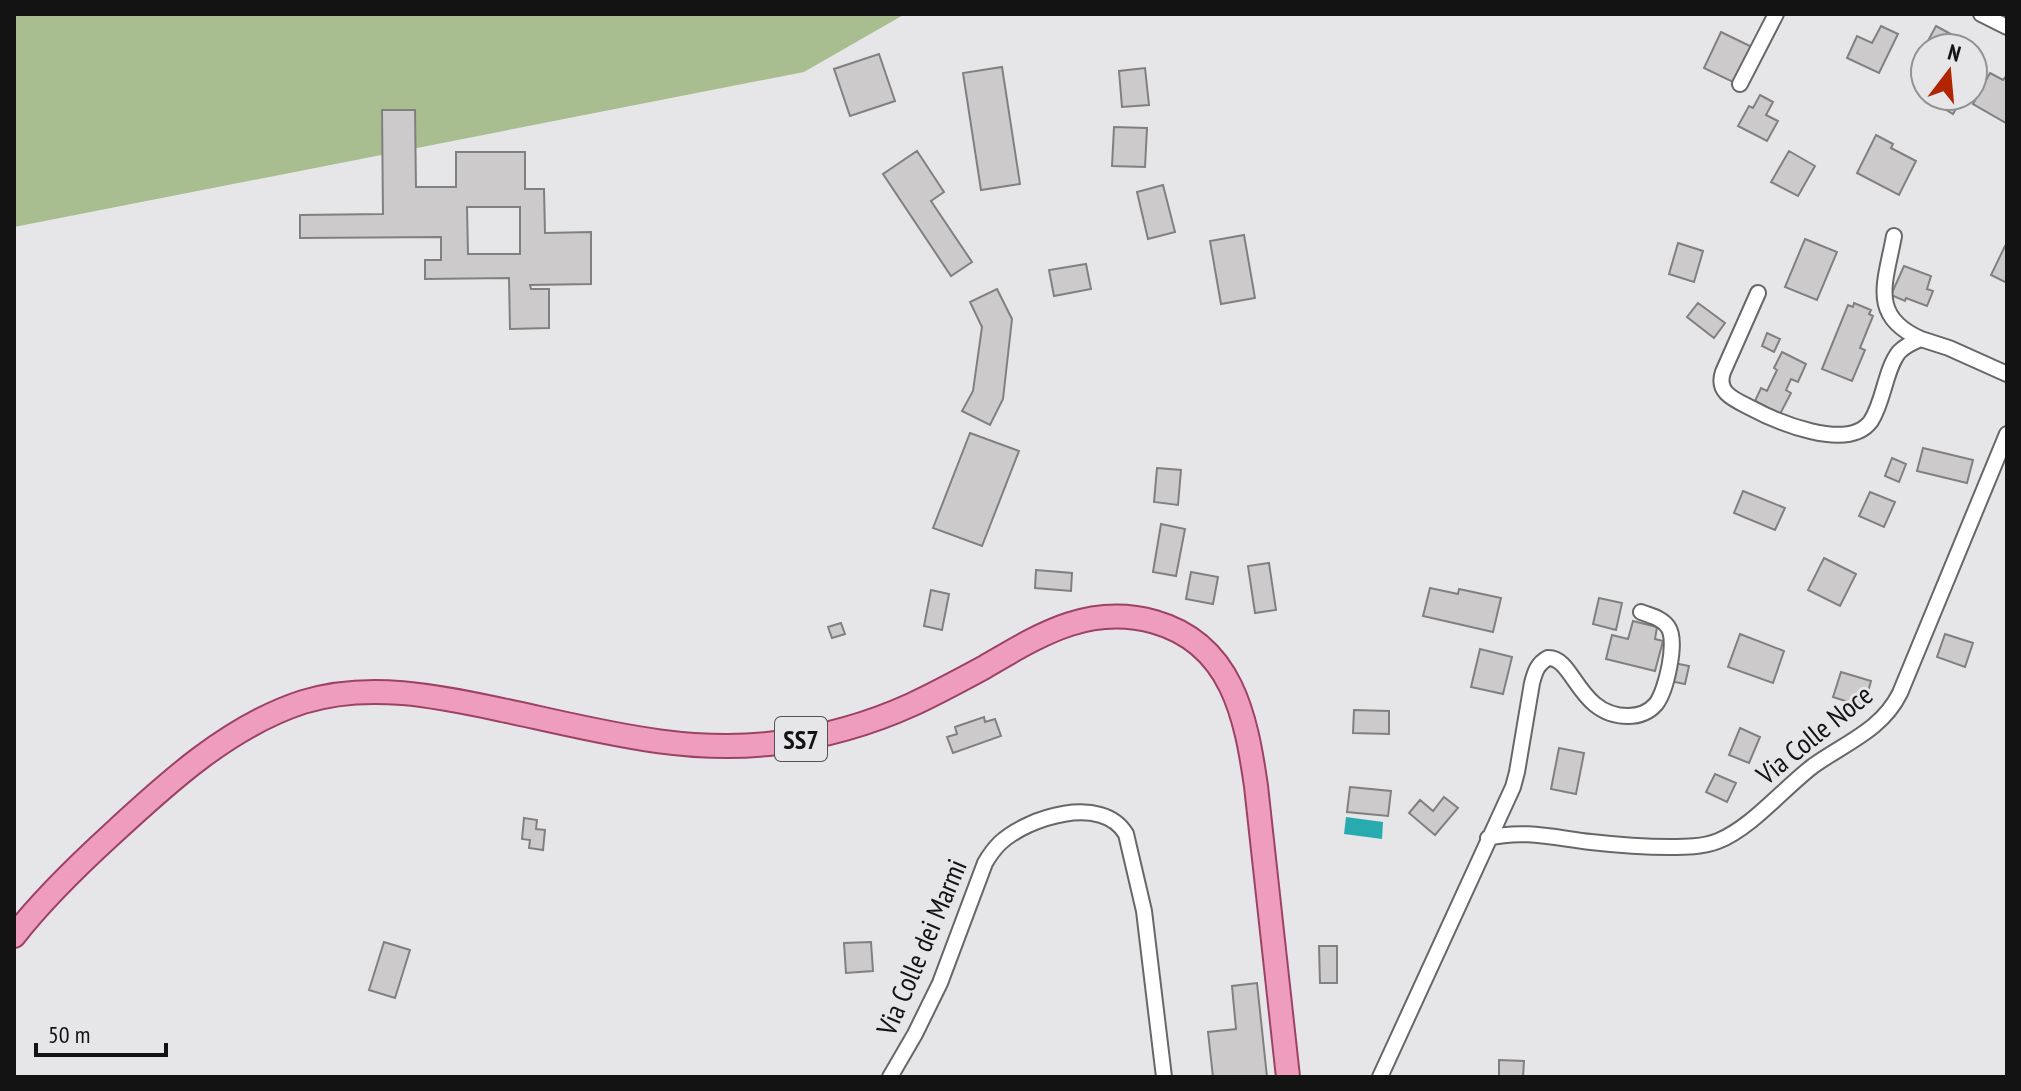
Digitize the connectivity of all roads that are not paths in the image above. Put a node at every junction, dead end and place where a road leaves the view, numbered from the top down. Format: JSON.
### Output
{"nodes":[{"id":1,"x":1776,"y":14,"type":"edge"},
{"id":2,"x":1981,"y":14,"type":"edge"},
{"id":3,"x":2007,"y":27,"type":"edge"},
{"id":4,"x":1740,"y":84,"type":"dead end"},
{"id":5,"x":1894,"y":236,"type":"dead end"},
{"id":6,"x":1758,"y":293,"type":"dead end"},
{"id":7,"x":1921,"y":339,"type":"junction"},
{"id":8,"x":2007,"y":374,"type":"edge"},
{"id":9,"x":2007,"y":434,"type":"edge"},
{"id":10,"x":1641,"y":612,"type":"dead end"},
{"id":11,"x":1488,"y":838,"type":"junction"},
{"id":12,"x":14,"y":936,"type":"edge"},
{"id":13,"x":890,"y":1077,"type":"edge"},
{"id":14,"x":1164,"y":1077,"type":"edge"},
{"id":15,"x":1288,"y":1077,"type":"edge"},
{"id":16,"x":1380,"y":1077,"type":"edge"}],
"edges":[{"from":1,"to":4,"type":"street"},
{"from":2,"to":3,"type":"street"},
{"from":5,"to":7,"type":"street"},
{"from":6,"to":7,"type":"street"},
{"from":7,"to":8,"type":"street"},
{"from":9,"to":11,"type":"street","name":"Via Colle Noce"},
{"from":10,"to":11,"type":"street"},
{"from":11,"to":16,"type":"street"},
{"from":12,"to":15,"type":"main road","number":"SS7"},
{"from":13,"to":14,"type":"street","name":"Via Colle dei Marmi"}]}
